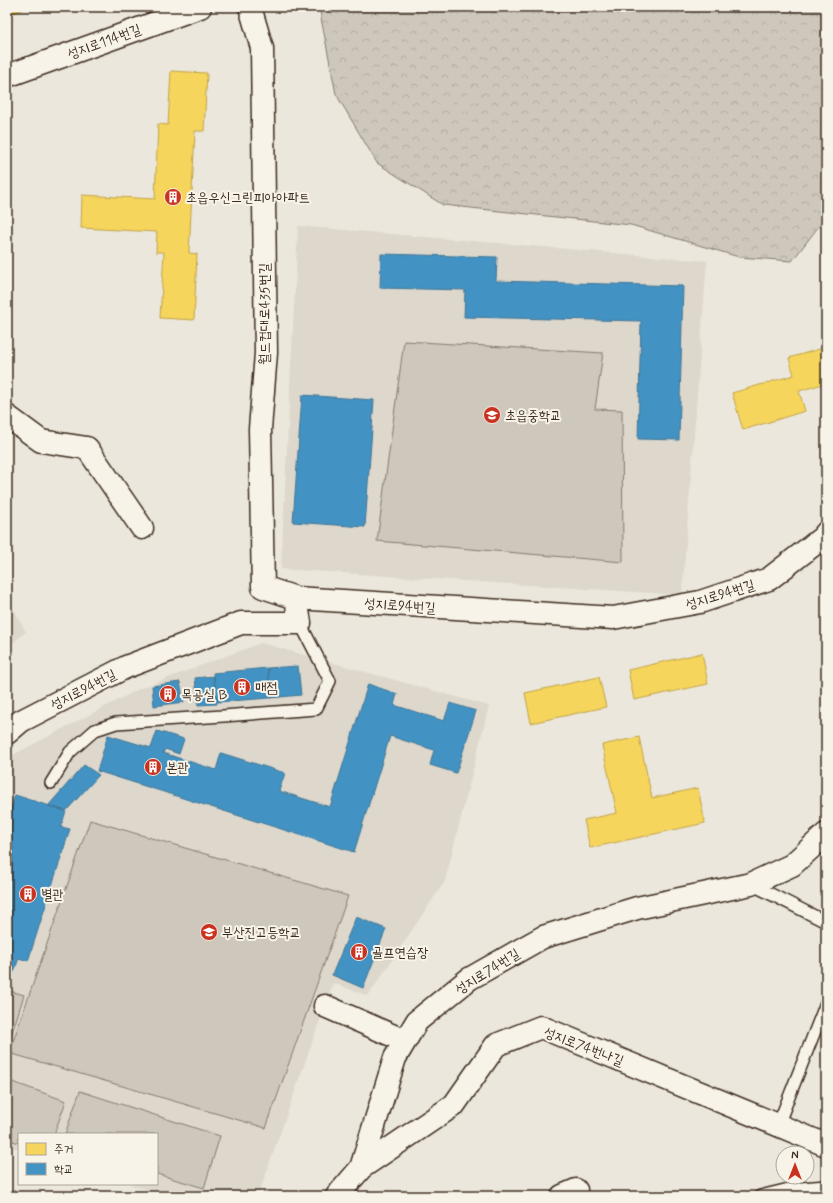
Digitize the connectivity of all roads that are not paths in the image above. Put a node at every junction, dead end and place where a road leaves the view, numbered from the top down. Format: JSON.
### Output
{"nodes":[{"id":1,"x":200,"y":7,"type":"edge"},
{"id":2,"x":250,"y":7,"type":"edge"},
{"id":3,"x":7,"y":76,"type":"edge"},
{"id":4,"x":7,"y":416,"type":"edge"},
{"id":5,"x":142,"y":528,"type":"dead end"},
{"id":6,"x":826,"y":533,"type":"edge"},
{"id":7,"x":296,"y":598,"type":"junction"},
{"id":8,"x":300,"y":623,"type":"junction"},
{"id":9,"x":7,"y":733,"type":"edge"},
{"id":10,"x":51,"y":783,"type":"dead end"},
{"id":11,"x":826,"y":834,"type":"edge"},
{"id":12,"x":751,"y":884,"type":"junction"},
{"id":13,"x":826,"y":922,"type":"edge"},
{"id":14,"x":826,"y":1003,"type":"edge"},
{"id":15,"x":324,"y":1006,"type":"dead end"},
{"id":16,"x":405,"y":1041,"type":"junction"},
{"id":17,"x":778,"y":1125,"type":"junction"},
{"id":18,"x":826,"y":1145,"type":"edge"},
{"id":19,"x":360,"y":1168,"type":"junction"},
{"id":20,"x":826,"y":1186,"type":"edge"},
{"id":21,"x":337,"y":1196,"type":"edge"},
{"id":22,"x":760,"y":1196,"type":"edge"}],
"edges":[{"from":1,"to":3,"type":"street","name":"성지로114번길"},
{"from":2,"to":7,"type":"street","name":"월드컵대로435번길"},
{"from":4,"to":5,"type":"street"},
{"from":6,"to":7,"type":"street","name":"성지로94번길"},
{"from":7,"to":8,"type":"street"},
{"from":8,"to":9,"type":"street","name":"성지로94번길"},
{"from":8,"to":10,"type":"lane"},
{"from":11,"to":12,"type":"street","name":"성지로74번길"},
{"from":12,"to":13,"type":"lane"},
{"from":12,"to":16,"type":"street","name":"성지로74번길"},
{"from":14,"to":17,"type":"lane"},
{"from":15,"to":16,"type":"street"},
{"from":16,"to":19,"type":"street","name":"성지로74번길"},
{"from":17,"to":18,"type":"street","name":"성지로74번나길"},
{"from":17,"to":19,"type":"street","name":"성지로74번나길"},
{"from":19,"to":21,"type":"street","name":"성지로74번길"},
{"from":20,"to":22,"type":"lane"}]}
